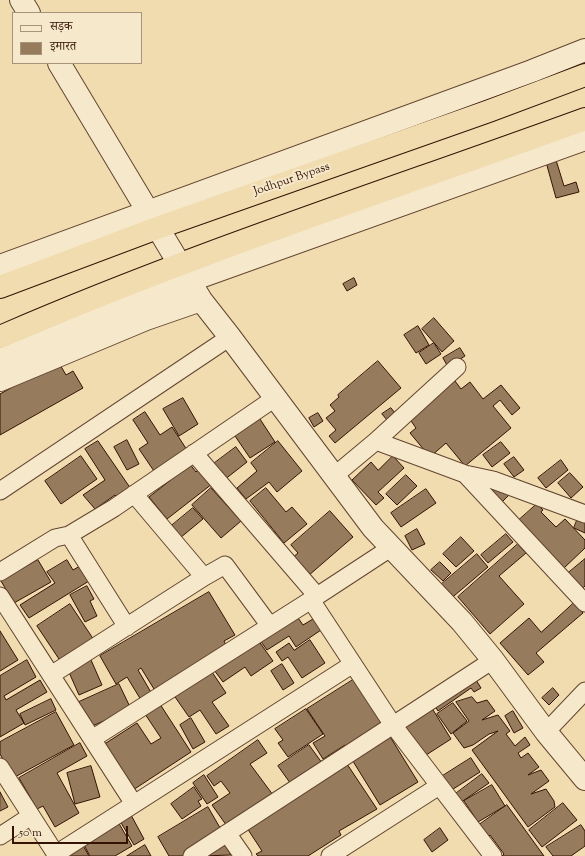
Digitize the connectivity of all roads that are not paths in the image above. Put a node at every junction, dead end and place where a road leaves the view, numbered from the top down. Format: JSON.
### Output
{"nodes":[{"id":1,"x":22,"y":0,"type":"edge"},
{"id":2,"x":28,"y":12,"type":"edge"},
{"id":3,"x":585,"y":50,"type":"edge"},
{"id":4,"x":60,"y":64,"type":"edge"},
{"id":5,"x":585,"y":75,"type":"edge"},
{"id":6,"x":585,"y":119,"type":"edge"},
{"id":7,"x":585,"y":139,"type":"edge"},
{"id":8,"x":152,"y":220,"type":"junction"},
{"id":9,"x":0,"y":266,"type":"edge"},
{"id":10,"x":184,"y":273,"type":"junction"},
{"id":11,"x":0,"y":286,"type":"edge"},
{"id":12,"x":201,"y":300,"type":"junction"},
{"id":13,"x":0,"y":337,"type":"edge"},
{"id":14,"x":230,"y":337,"type":"junction"},
{"id":15,"x":0,"y":360,"type":"edge"},
{"id":16,"x":457,"y":367,"type":"dead end"},
{"id":17,"x":0,"y":380,"type":"edge"},
{"id":18,"x":275,"y":398,"type":"junction"},
{"id":19,"x":376,"y":442,"type":"junction"},
{"id":20,"x":194,"y":453,"type":"junction"},
{"id":21,"x":465,"y":474,"type":"junction"},
{"id":22,"x":334,"y":476,"type":"junction"},
{"id":23,"x":0,"y":491,"type":"edge"},
{"id":24,"x":134,"y":494,"type":"junction"},
{"id":25,"x":585,"y":514,"type":"edge"},
{"id":26,"x":69,"y":535,"type":"junction"},
{"id":27,"x":392,"y":547,"type":"junction"},
{"id":28,"x":0,"y":572,"type":"edge"},
{"id":29,"x":204,"y":577,"type":"junction"},
{"id":30,"x":0,"y":596,"type":"edge"},
{"id":31,"x":314,"y":598,"type":"junction"},
{"id":32,"x":585,"y":603,"type":"edge"},
{"id":33,"x":270,"y":626,"type":"junction"},
{"id":34,"x":127,"y":627,"type":"junction"},
{"id":35,"x":492,"y":660,"type":"junction"},
{"id":36,"x":353,"y":664,"type":"junction"},
{"id":37,"x":51,"y":675,"type":"junction"},
{"id":38,"x":585,"y":690,"type":"edge"},
{"id":39,"x":393,"y":725,"type":"junction"},
{"id":40,"x":546,"y":732,"type":"junction"},
{"id":41,"x":92,"y":739,"type":"junction"},
{"id":42,"x":0,"y":767,"type":"edge"},
{"id":43,"x":585,"y":779,"type":"edge"},
{"id":44,"x":439,"y":786,"type":"junction"},
{"id":45,"x":134,"y":804,"type":"junction"},
{"id":46,"x":31,"y":816,"type":"junction"},
{"id":47,"x":227,"y":833,"type":"junction"},
{"id":48,"x":0,"y":836,"type":"edge"},
{"id":49,"x":56,"y":855,"type":"edge"},
{"id":50,"x":192,"y":856,"type":"edge"},
{"id":51,"x":243,"y":856,"type":"edge"},
{"id":52,"x":330,"y":856,"type":"edge"},
{"id":53,"x":493,"y":856,"type":"edge"}],
"edges":[{"from":1,"to":2,"type":"street"},
{"from":3,"to":8,"type":"street"},
{"from":4,"to":8,"type":"street"},
{"from":5,"to":8,"type":"highway","name":"Jodhpur Bypass"},
{"from":6,"to":10,"type":"highway"},
{"from":7,"to":10,"type":"street"},
{"from":8,"to":9,"type":"street"},
{"from":8,"to":10,"type":"street"},
{"from":8,"to":11,"type":"highway","name":"Jodhpur Bypass"},
{"from":10,"to":12,"type":"street"},
{"from":10,"to":13,"type":"highway"},
{"from":10,"to":15,"type":"street"},
{"from":12,"to":14,"type":"street"},
{"from":12,"to":17,"type":"street"},
{"from":14,"to":18,"type":"street"},
{"from":14,"to":23,"type":"street"},
{"from":16,"to":19,"type":"street"},
{"from":18,"to":20,"type":"street"},
{"from":18,"to":22,"type":"street"},
{"from":19,"to":21,"type":"street"},
{"from":19,"to":22,"type":"street"},
{"from":20,"to":24,"type":"street"},
{"from":20,"to":31,"type":"street"},
{"from":21,"to":25,"type":"street"},
{"from":21,"to":32,"type":"street"},
{"from":22,"to":27,"type":"street"},
{"from":24,"to":26,"type":"street"},
{"from":24,"to":29,"type":"street"},
{"from":26,"to":28,"type":"street"},
{"from":26,"to":34,"type":"street"},
{"from":27,"to":31,"type":"street"},
{"from":27,"to":35,"type":"street"},
{"from":29,"to":33,"type":"street"},
{"from":29,"to":34,"type":"street"},
{"from":30,"to":37,"type":"street"},
{"from":31,"to":33,"type":"street"},
{"from":31,"to":36,"type":"street"},
{"from":33,"to":41,"type":"street"},
{"from":34,"to":37,"type":"street"},
{"from":35,"to":39,"type":"street"},
{"from":35,"to":40,"type":"street"},
{"from":36,"to":39,"type":"street"},
{"from":36,"to":45,"type":"street"},
{"from":37,"to":41,"type":"street"},
{"from":38,"to":40,"type":"street"},
{"from":39,"to":44,"type":"street"},
{"from":39,"to":47,"type":"street"},
{"from":40,"to":43,"type":"street"},
{"from":41,"to":45,"type":"street"},
{"from":42,"to":46,"type":"street"},
{"from":44,"to":52,"type":"street"},
{"from":44,"to":53,"type":"street"},
{"from":45,"to":49,"type":"street"},
{"from":46,"to":48,"type":"street"},
{"from":46,"to":49,"type":"street"},
{"from":47,"to":50,"type":"street"},
{"from":47,"to":51,"type":"street"}]}
